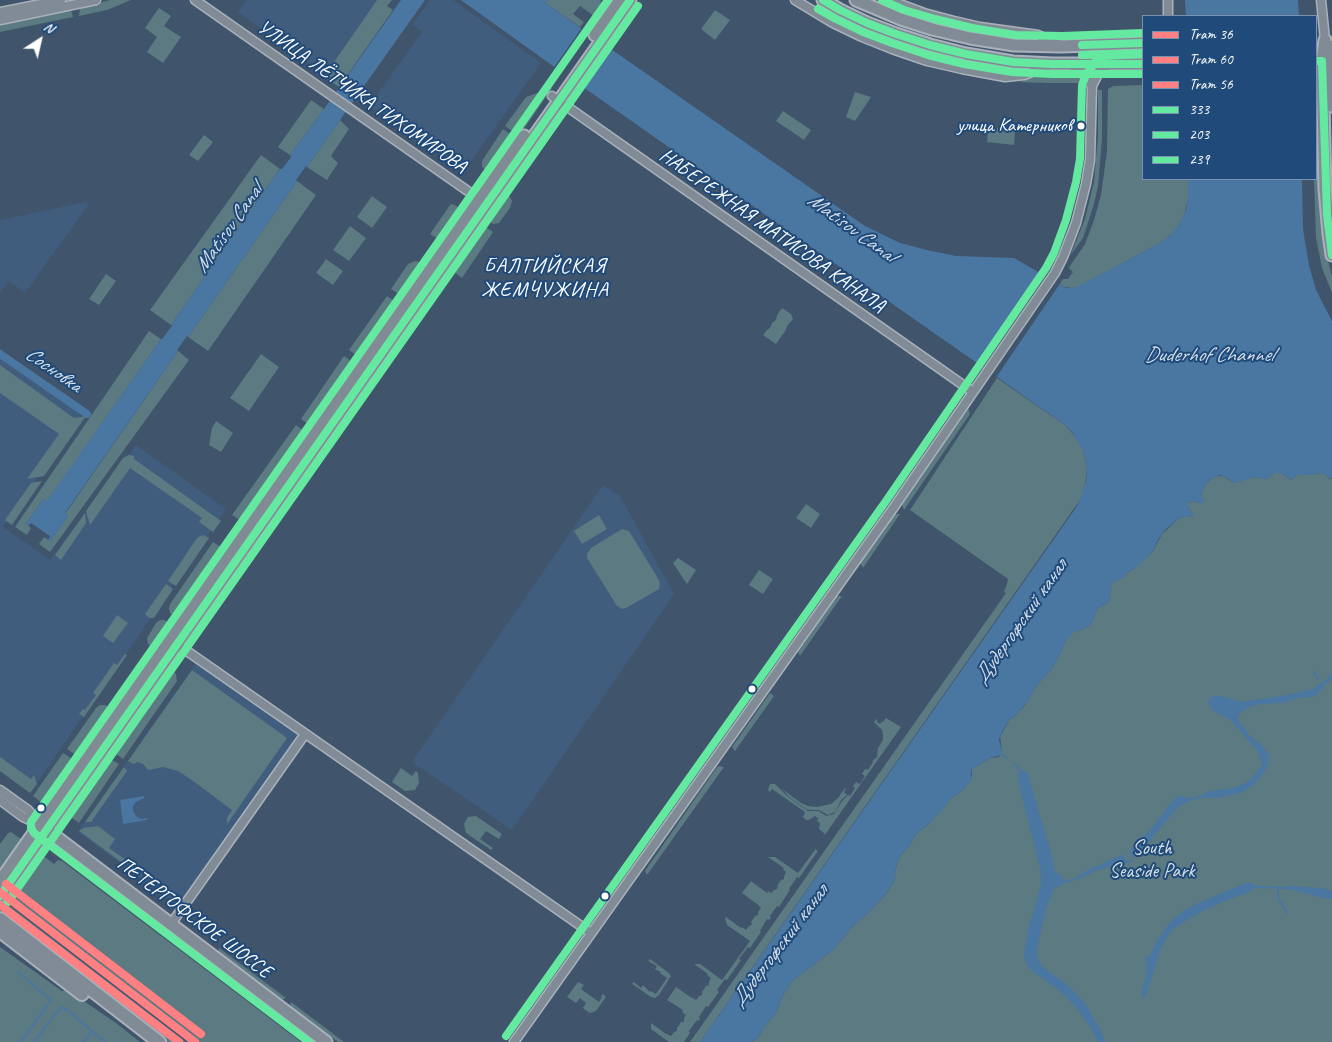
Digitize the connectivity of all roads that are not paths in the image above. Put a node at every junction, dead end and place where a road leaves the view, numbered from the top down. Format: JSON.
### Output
{"nodes":[{"id":1,"x":61,"y":0,"type":"edge"},
{"id":2,"x":96,"y":0,"type":"edge"},
{"id":3,"x":195,"y":0,"type":"edge"},
{"id":4,"x":620,"y":0,"type":"edge"},
{"id":5,"x":630,"y":0,"type":"edge"},
{"id":6,"x":795,"y":0,"type":"edge"},
{"id":7,"x":823,"y":0,"type":"edge"},
{"id":8,"x":856,"y":0,"type":"edge"},
{"id":9,"x":889,"y":0,"type":"edge"},
{"id":10,"x":1168,"y":0,"type":"edge"},
{"id":11,"x":1321,"y":0,"type":"edge"},
{"id":12,"x":0,"y":12,"type":"edge"},
{"id":13,"x":1168,"y":15,"type":"edge"},
{"id":14,"x":0,"y":20,"type":"edge"},
{"id":15,"x":600,"y":35,"type":"junction"},
{"id":16,"x":1324,"y":40,"type":"edge"},
{"id":17,"x":1142,"y":43,"type":"edge"},
{"id":18,"x":1062,"y":46,"type":"junction"},
{"id":19,"x":1325,"y":61,"type":"edge"},
{"id":20,"x":1052,"y":64,"type":"junction"},
{"id":21,"x":1069,"y":64,"type":"junction"},
{"id":22,"x":1142,"y":64,"type":"edge"},
{"id":23,"x":1108,"y":65,"type":"junction"},
{"id":24,"x":1092,"y":86,"type":"junction"},
{"id":25,"x":555,"y":98,"type":"junction"},
{"id":26,"x":1332,"y":104,"type":"edge"},
{"id":27,"x":483,"y":202,"type":"junction"},
{"id":28,"x":1332,"y":255,"type":"edge"},
{"id":29,"x":973,"y":392,"type":"junction"},
{"id":30,"x":174,"y":642,"type":"junction"},
{"id":31,"x":305,"y":734,"type":"junction"},
{"id":32,"x":0,"y":790,"type":"edge"},
{"id":33,"x":0,"y":800,"type":"edge"},
{"id":34,"x":44,"y":827,"type":"junction"},
{"id":35,"x":0,"y":881,"type":"edge"},
{"id":36,"x":0,"y":896,"type":"edge"},
{"id":37,"x":0,"y":919,"type":"edge"},
{"id":38,"x":171,"y":924,"type":"junction"},
{"id":39,"x":0,"y":931,"type":"edge"},
{"id":40,"x":591,"y":933,"type":"junction"},
{"id":41,"x":146,"y":1042,"type":"edge"},
{"id":42,"x":159,"y":1042,"type":"edge"},
{"id":43,"x":326,"y":1042,"type":"edge"},
{"id":44,"x":514,"y":1042,"type":"edge"}],
"edges":[{"from":1,"to":12,"type":"street"},
{"from":2,"to":14,"type":"street"},
{"from":3,"to":27,"type":"street","name":"УЛИЦА ЛЁТЧИКА ТИХОМИРОВА"},
{"from":4,"to":15,"type":"street"},
{"from":5,"to":15,"type":"street"},
{"from":6,"to":20,"type":"street"},
{"from":7,"to":20,"type":"street"},
{"from":8,"to":18,"type":"street"},
{"from":9,"to":18,"type":"street"},
{"from":10,"to":13,"type":"street"},
{"from":11,"to":16,"type":"street"},
{"from":15,"to":25,"type":"street"},
{"from":16,"to":19,"type":"street"},
{"from":17,"to":18,"type":"street"},
{"from":19,"to":26,"type":"street"},
{"from":19,"to":28,"type":"street"},
{"from":20,"to":21,"type":"street"},
{"from":21,"to":23,"type":"street"},
{"from":21,"to":24,"type":"street"},
{"from":22,"to":23,"type":"street"},
{"from":23,"to":24,"type":"street"},
{"from":24,"to":29,"type":"street"},
{"from":25,"to":27,"type":"street"},
{"from":25,"to":29,"type":"street","name":"НАБЕРЕЖНАЯ МАТИСОВА КАНАЛА"},
{"from":27,"to":30,"type":"street"},
{"from":29,"to":40,"type":"street"},
{"from":30,"to":31,"type":"street"},
{"from":30,"to":34,"type":"street"},
{"from":31,"to":38,"type":"street"},
{"from":31,"to":40,"type":"street"},
{"from":32,"to":34,"type":"street","name":"ПЕТЕРГОФСКОЕ ШОССЕ"},
{"from":33,"to":34,"type":"street","name":"ПЕТЕРГОФСКОЕ ШОССЕ"},
{"from":34,"to":35,"type":"street"},
{"from":34,"to":36,"type":"street"},
{"from":34,"to":38,"type":"street","name":"ПЕТЕРГОФСКОЕ ШОССЕ"},
{"from":37,"to":42,"type":"main road"},
{"from":38,"to":43,"type":"street","name":"ПЕТЕРГОФСКОЕ ШОССЕ"},
{"from":39,"to":41,"type":"main road"},
{"from":40,"to":44,"type":"street"}]}
